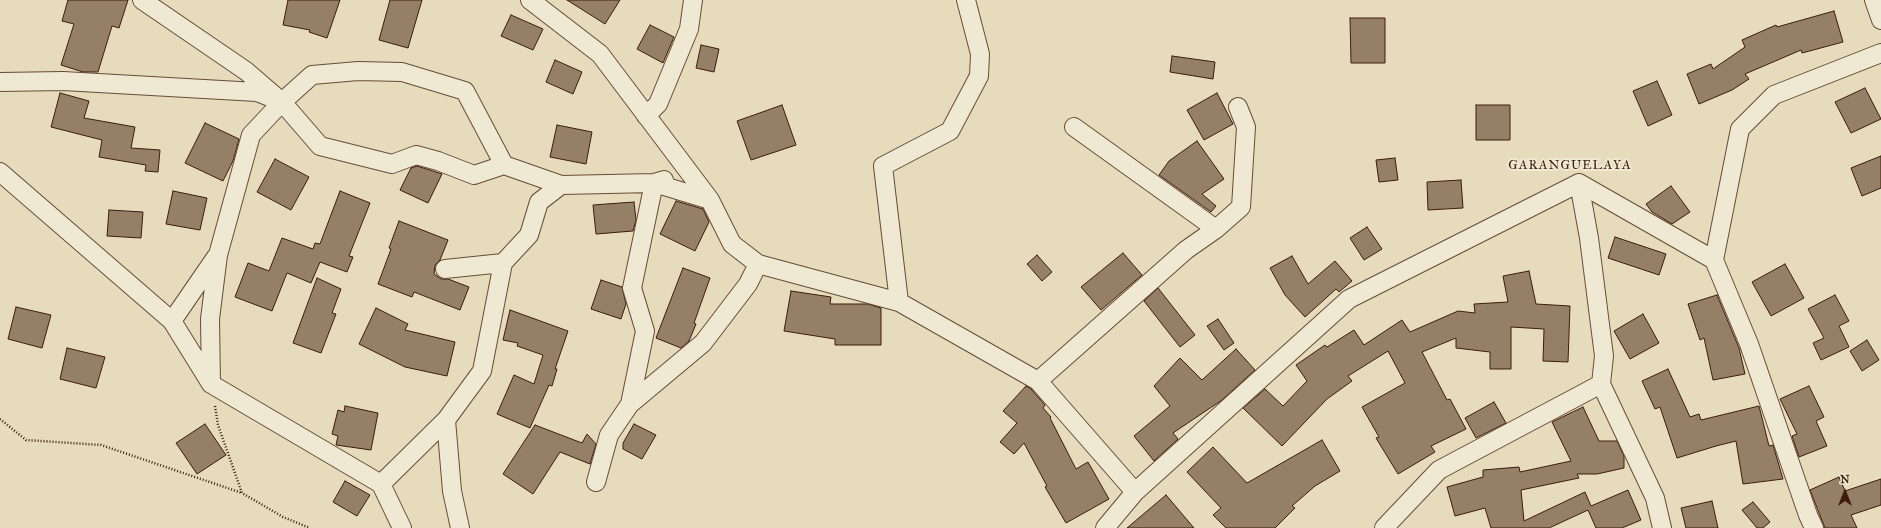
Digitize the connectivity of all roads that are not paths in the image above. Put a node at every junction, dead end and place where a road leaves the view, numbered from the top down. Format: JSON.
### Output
{"nodes":[{"id":1,"x":142,"y":0,"type":"edge"},
{"id":2,"x":530,"y":0,"type":"edge"},
{"id":3,"x":693,"y":0,"type":"edge"},
{"id":4,"x":966,"y":0,"type":"edge"},
{"id":5,"x":1874,"y":0,"type":"edge"},
{"id":6,"x":1881,"y":20,"type":"edge"},
{"id":7,"x":1881,"y":53,"type":"edge"},
{"id":8,"x":0,"y":82,"type":"edge"},
{"id":9,"x":282,"y":102,"type":"junction"},
{"id":10,"x":1238,"y":108,"type":"dead end"},
{"id":11,"x":646,"y":116,"type":"junction"},
{"id":12,"x":1074,"y":127,"type":"dead end"},
{"id":13,"x":504,"y":165,"type":"junction"},
{"id":14,"x":0,"y":172,"type":"edge"},
{"id":15,"x":689,"y":173,"type":"junction"},
{"id":16,"x":654,"y":183,"type":"junction"},
{"id":17,"x":1578,"y":183,"type":"junction"},
{"id":18,"x":561,"y":185,"type":"junction"},
{"id":19,"x":710,"y":200,"type":"junction"},
{"id":20,"x":1216,"y":229,"type":"junction"},
{"id":21,"x":218,"y":255,"type":"junction"},
{"id":22,"x":1714,"y":260,"type":"junction"},
{"id":23,"x":503,"y":263,"type":"junction"},
{"id":24,"x":758,"y":264,"type":"junction"},
{"id":25,"x":445,"y":269,"type":"dead end"},
{"id":26,"x":899,"y":302,"type":"junction"},
{"id":27,"x":172,"y":321,"type":"junction"},
{"id":28,"x":1038,"y":381,"type":"junction"},
{"id":29,"x":211,"y":384,"type":"junction"},
{"id":30,"x":1601,"y":384,"type":"junction"},
{"id":31,"x":630,"y":404,"type":"junction"},
{"id":32,"x":446,"y":420,"type":"junction"},
{"id":33,"x":596,"y":482,"type":"dead end"},
{"id":34,"x":381,"y":484,"type":"junction"},
{"id":35,"x":1135,"y":492,"type":"junction"},
{"id":36,"x":402,"y":528,"type":"edge"},
{"id":37,"x":460,"y":528,"type":"edge"},
{"id":38,"x":1105,"y":528,"type":"edge"},
{"id":39,"x":1384,"y":528,"type":"edge"},
{"id":40,"x":1662,"y":528,"type":"edge"},
{"id":41,"x":1814,"y":528,"type":"edge"}],
"edges":[{"from":1,"to":9,"type":"street"},
{"from":2,"to":11,"type":"street"},
{"from":3,"to":11,"type":"street"},
{"from":4,"to":26,"type":"street"},
{"from":5,"to":6,"type":"street"},
{"from":7,"to":22,"type":"street"},
{"from":8,"to":9,"type":"street"},
{"from":9,"to":13,"type":"street"},
{"from":9,"to":13,"type":"street"},
{"from":9,"to":21,"type":"street"},
{"from":10,"to":20,"type":"street"},
{"from":11,"to":15,"type":"street"},
{"from":12,"to":20,"type":"street"},
{"from":13,"to":18,"type":"street"},
{"from":14,"to":27,"type":"street"},
{"from":15,"to":16,"type":"street"},
{"from":15,"to":19,"type":"street"},
{"from":16,"to":18,"type":"street"},
{"from":16,"to":19,"type":"street"},
{"from":16,"to":31,"type":"street"},
{"from":17,"to":22,"type":"street"},
{"from":17,"to":30,"type":"street"},
{"from":17,"to":35,"type":"street"},
{"from":18,"to":23,"type":"street"},
{"from":19,"to":24,"type":"street"},
{"from":20,"to":28,"type":"street"},
{"from":21,"to":27,"type":"street"},
{"from":21,"to":29,"type":"street"},
{"from":22,"to":41,"type":"street"},
{"from":23,"to":25,"type":"street"},
{"from":23,"to":32,"type":"street"},
{"from":24,"to":26,"type":"street"},
{"from":24,"to":31,"type":"street"},
{"from":26,"to":28,"type":"street"},
{"from":27,"to":29,"type":"street"},
{"from":28,"to":35,"type":"street"},
{"from":29,"to":34,"type":"street"},
{"from":30,"to":39,"type":"street"},
{"from":30,"to":40,"type":"street"},
{"from":31,"to":33,"type":"street"},
{"from":32,"to":34,"type":"street"},
{"from":32,"to":37,"type":"street"},
{"from":34,"to":36,"type":"street"},
{"from":35,"to":38,"type":"street"}]}
